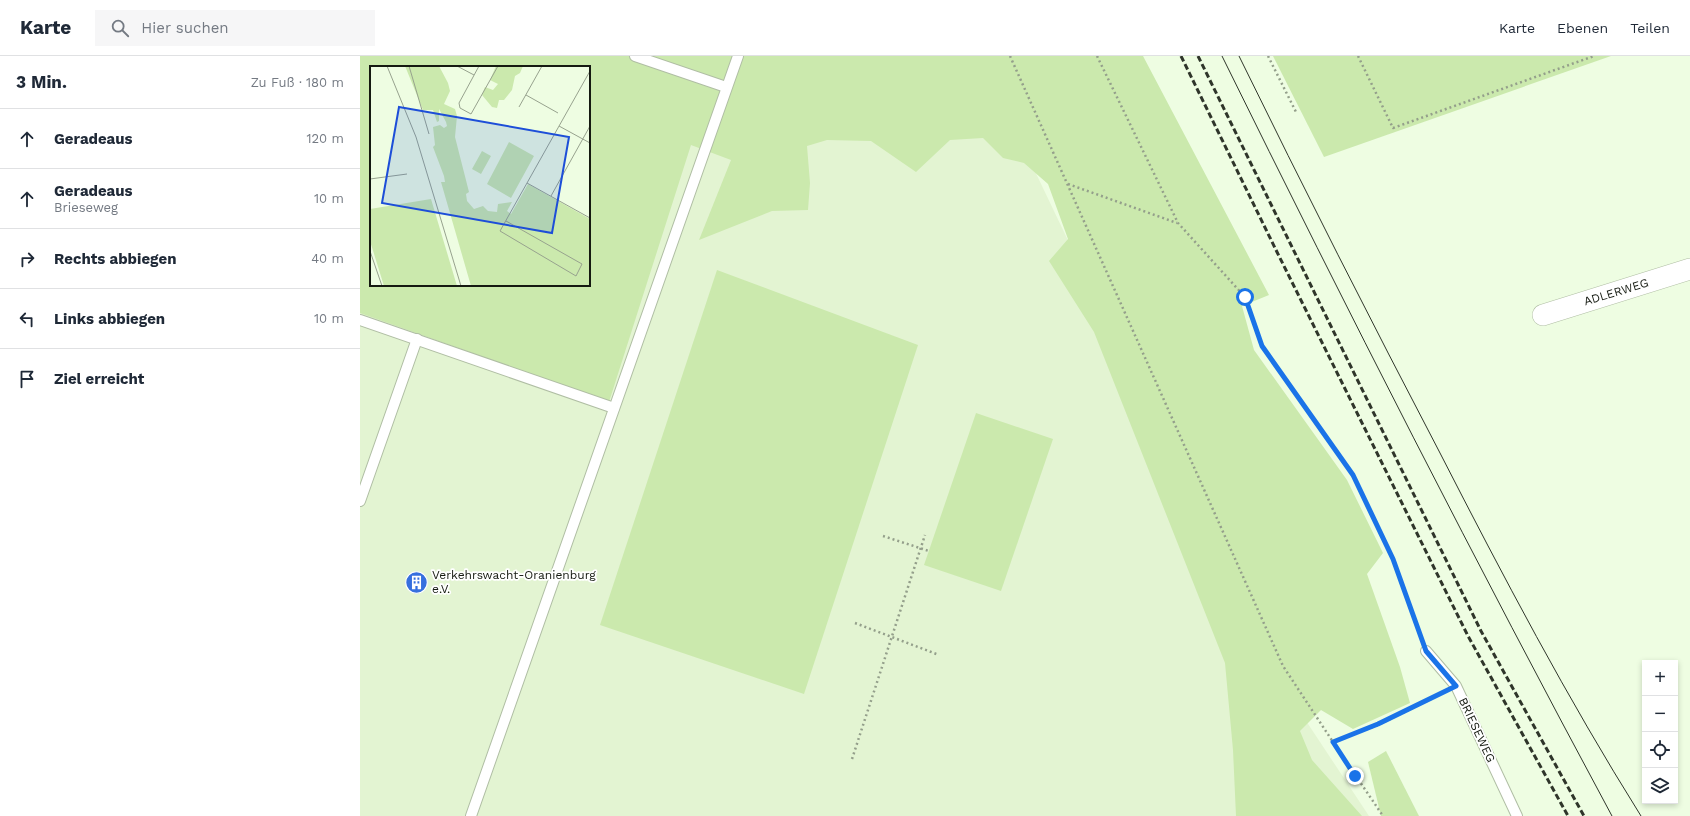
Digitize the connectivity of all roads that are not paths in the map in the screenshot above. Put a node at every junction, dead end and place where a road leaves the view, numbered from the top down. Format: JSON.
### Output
{"nodes":[{"id":1,"x":635,"y":56,"type":"edge"},
{"id":2,"x":738,"y":56,"type":"edge"},
{"id":3,"x":726,"y":87,"type":"dead end"},
{"id":4,"x":1690,"y":268,"type":"edge"},
{"id":5,"x":1543,"y":315,"type":"dead end"},
{"id":6,"x":360,"y":320,"type":"edge"},
{"id":7,"x":417,"y":340,"type":"junction"},
{"id":8,"x":614,"y":408,"type":"junction"},
{"id":9,"x":360,"y":501,"type":"edge"},
{"id":10,"x":1426,"y":651,"type":"road end"},
{"id":11,"x":471,"y":816,"type":"edge"},
{"id":12,"x":1517,"y":816,"type":"edge"}],
"edges":[{"from":1,"to":3,"type":"lane"},
{"from":2,"to":8,"type":"lane"},
{"from":4,"to":5,"type":"street","name":"ADLERWEG"},
{"from":6,"to":7,"type":"lane"},
{"from":7,"to":8,"type":"lane"},
{"from":7,"to":9,"type":"lane"},
{"from":8,"to":11,"type":"lane"},
{"from":10,"to":12,"type":"lane","name":"BRIESEWEG"}]}
